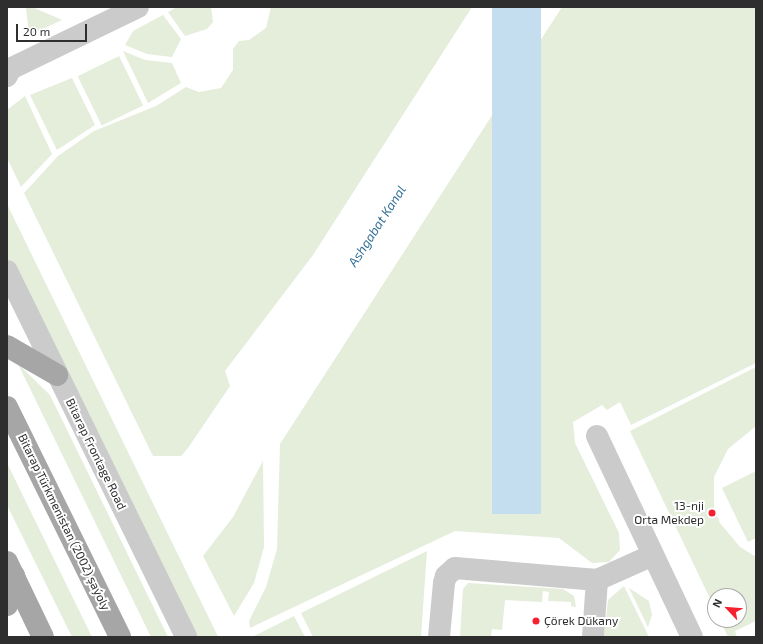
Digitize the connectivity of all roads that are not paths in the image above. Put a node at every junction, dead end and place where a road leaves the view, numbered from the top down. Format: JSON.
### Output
{"nodes":[{"id":1,"x":138,"y":7,"type":"edge"},
{"id":2,"x":8,"y":69,"type":"edge"},
{"id":3,"x":7,"y":271,"type":"edge"},
{"id":4,"x":7,"y":346,"type":"edge"},
{"id":5,"x":58,"y":375,"type":"junction"},
{"id":6,"x":7,"y":407,"type":"edge"},
{"id":7,"x":597,"y":436,"type":"dead end"},
{"id":8,"x":653,"y":555,"type":"junction"},
{"id":9,"x":10,"y":569,"type":"edge"},
{"id":10,"x":597,"y":580,"type":"junction"},
{"id":11,"x":7,"y":605,"type":"edge"},
{"id":12,"x":43,"y":637,"type":"edge"},
{"id":13,"x":120,"y":637,"type":"edge"},
{"id":14,"x":186,"y":637,"type":"edge"},
{"id":15,"x":440,"y":637,"type":"edge"},
{"id":16,"x":593,"y":637,"type":"edge"},
{"id":17,"x":692,"y":637,"type":"edge"}],
"edges":[{"from":1,"to":2,"type":"street"},
{"from":3,"to":5,"type":"street","name":"Bitarap Frontage Road"},
{"from":4,"to":5,"type":"main road"},
{"from":5,"to":14,"type":"street","name":"Bitarap Frontage Road"},
{"from":6,"to":13,"type":"main road","name":"Bitarap Türkmenistan (2002) şaýoly"},
{"from":7,"to":8,"type":"street"},
{"from":8,"to":10,"type":"street"},
{"from":8,"to":17,"type":"street"},
{"from":9,"to":11,"type":"main road"},
{"from":9,"to":12,"type":"main road"},
{"from":10,"to":15,"type":"street"},
{"from":10,"to":16,"type":"street"}]}
